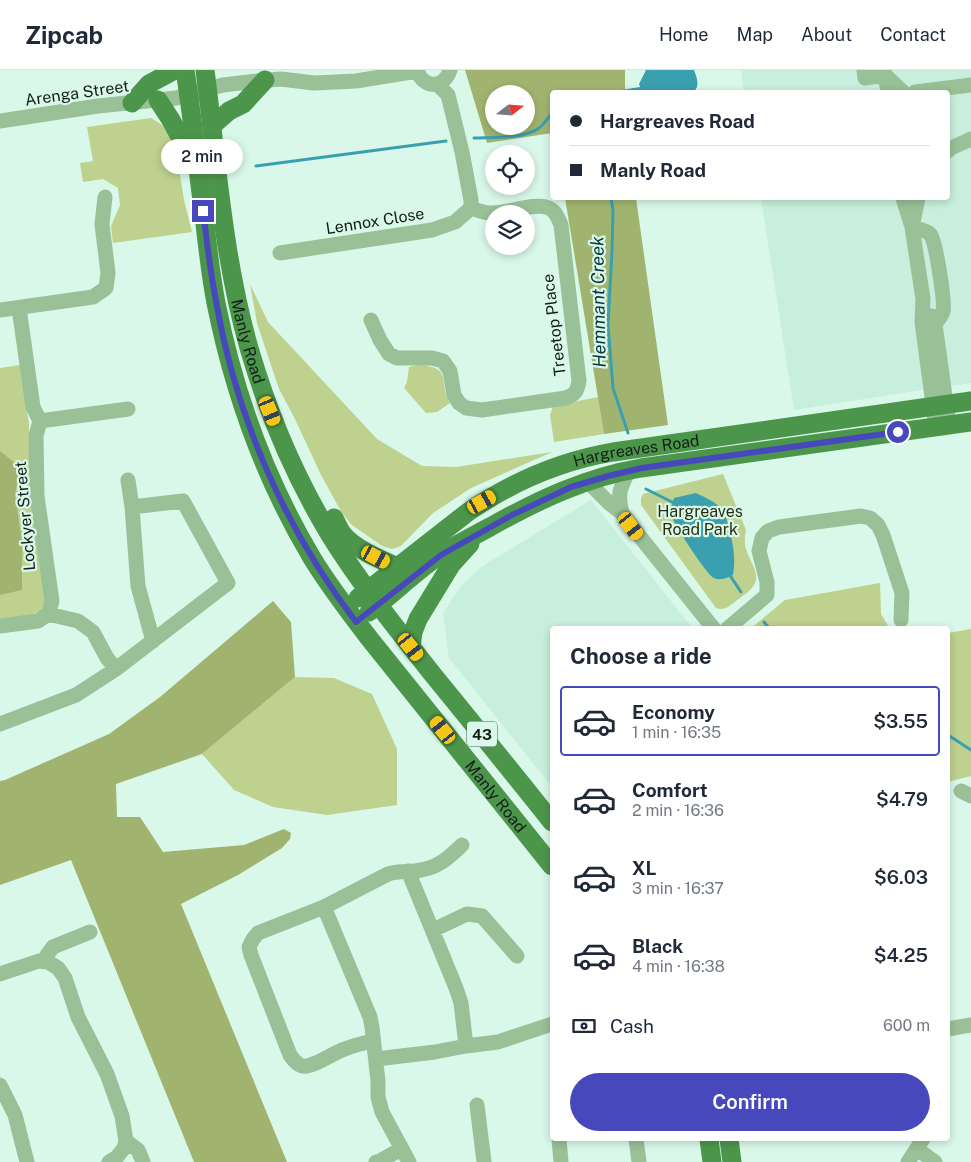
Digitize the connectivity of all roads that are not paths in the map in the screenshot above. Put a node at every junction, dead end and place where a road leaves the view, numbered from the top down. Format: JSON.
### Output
{"nodes":[{"id":1,"x":174,"y":70,"type":"edge"},
{"id":2,"x":186,"y":70,"type":"edge"},
{"id":3,"x":205,"y":70,"type":"edge"},
{"id":4,"x":450,"y":70,"type":"edge"},
{"id":5,"x":864,"y":70,"type":"edge"},
{"id":6,"x":417,"y":71,"type":"edge"},
{"id":7,"x":885,"y":73,"type":"edge"},
{"id":8,"x":295,"y":75,"type":"edge"},
{"id":9,"x":265,"y":80,"type":"junction"},
{"id":10,"x":437,"y":84,"type":"junction"},
{"id":11,"x":971,"y":85,"type":"edge"},
{"id":12,"x":208,"y":89,"type":"junction"},
{"id":13,"x":888,"y":90,"type":"edge"},
{"id":14,"x":901,"y":90,"type":"edge"},
{"id":15,"x":931,"y":90,"type":"edge"},
{"id":16,"x":189,"y":94,"type":"junction"},
{"id":17,"x":158,"y":100,"type":"junction"},
{"id":18,"x":132,"y":103,"type":"junction"},
{"id":19,"x":0,"y":121,"type":"edge"},
{"id":20,"x":212,"y":126,"type":"junction"},
{"id":21,"x":971,"y":139,"type":"edge"},
{"id":22,"x":195,"y":149,"type":"junction"},
{"id":23,"x":950,"y":149,"type":"edge"},
{"id":24,"x":105,"y":196,"type":"dead end"},
{"id":25,"x":904,"y":200,"type":"edge"},
{"id":26,"x":918,"y":200,"type":"edge"},
{"id":27,"x":471,"y":208,"type":"junction"},
{"id":28,"x":912,"y":227,"type":"junction"},
{"id":29,"x":280,"y":254,"type":"dead end"},
{"id":30,"x":923,"y":299,"type":"junction"},
{"id":31,"x":19,"y":308,"type":"junction"},
{"id":32,"x":0,"y":310,"type":"edge"},
{"id":33,"x":371,"y":320,"type":"dead end"},
{"id":34,"x":935,"y":324,"type":"junction"},
{"id":35,"x":971,"y":401,"type":"edge"},
{"id":36,"x":940,"y":406,"type":"junction"},
{"id":37,"x":128,"y":409,"type":"dead end"},
{"id":38,"x":40,"y":421,"type":"junction"},
{"id":39,"x":971,"y":422,"type":"edge"},
{"id":40,"x":943,"y":426,"type":"junction"},
{"id":41,"x":280,"y":436,"type":"junction"},
{"id":42,"x":629,"y":470,"type":"junction"},
{"id":43,"x":128,"y":480,"type":"dead end"},
{"id":44,"x":588,"y":482,"type":"junction"},
{"id":45,"x":132,"y":507,"type":"junction"},
{"id":46,"x":622,"y":513,"type":"junction"},
{"id":47,"x":481,"y":532,"type":"junction"},
{"id":48,"x":398,"y":567,"type":"junction"},
{"id":49,"x":372,"y":598,"type":"junction"},
{"id":50,"x":48,"y":614,"type":"junction"},
{"id":51,"x":351,"y":615,"type":"junction"},
{"id":52,"x":901,"y":620,"type":"dead end"},
{"id":53,"x":0,"y":626,"type":"edge"},
{"id":54,"x":712,"y":626,"type":"edge"},
{"id":55,"x":730,"y":626,"type":"edge"},
{"id":56,"x":153,"y":641,"type":"junction"},
{"id":57,"x":411,"y":647,"type":"junction"},
{"id":58,"x":116,"y":669,"type":"junction"},
{"id":59,"x":0,"y":724,"type":"edge"},
{"id":60,"x":550,"y":820,"type":"edge"},
{"id":61,"x":462,"y":845,"type":"dead end"},
{"id":62,"x":550,"y":864,"type":"edge"},
{"id":63,"x":408,"y":871,"type":"junction"},
{"id":64,"x":324,"y":907,"type":"junction"},
{"id":65,"x":433,"y":930,"type":"junction"},
{"id":66,"x":90,"y":932,"type":"dead end"},
{"id":67,"x":517,"y":956,"type":"dead end"},
{"id":68,"x":48,"y":962,"type":"junction"},
{"id":69,"x":0,"y":974,"type":"edge"},
{"id":70,"x":550,"y":1025,"type":"edge"},
{"id":71,"x":971,"y":1025,"type":"edge"},
{"id":72,"x":950,"y":1029,"type":"edge"},
{"id":73,"x":373,"y":1041,"type":"junction"},
{"id":74,"x":466,"y":1046,"type":"junction"},
{"id":75,"x":376,"y":1059,"type":"junction"},
{"id":76,"x":0,"y":1085,"type":"edge"},
{"id":77,"x":477,"y":1105,"type":"dead end"},
{"id":78,"x":126,"y":1141,"type":"junction"},
{"id":79,"x":559,"y":1141,"type":"edge"},
{"id":80,"x":636,"y":1141,"type":"edge"},
{"id":81,"x":709,"y":1141,"type":"edge"},
{"id":82,"x":932,"y":1141,"type":"edge"},
{"id":83,"x":401,"y":1149,"type":"junction"},
{"id":84,"x":924,"y":1153,"type":"edge"},
{"id":85,"x":27,"y":1162,"type":"edge"},
{"id":86,"x":109,"y":1162,"type":"edge"},
{"id":87,"x":143,"y":1162,"type":"edge"},
{"id":88,"x":376,"y":1162,"type":"edge"},
{"id":89,"x":409,"y":1162,"type":"edge"},
{"id":90,"x":484,"y":1162,"type":"edge"},
{"id":91,"x":562,"y":1162,"type":"edge"},
{"id":92,"x":639,"y":1162,"type":"edge"},
{"id":93,"x":712,"y":1162,"type":"edge"},
{"id":94,"x":908,"y":1162,"type":"edge"}],
"edges":[{"from":1,"to":18,"type":"main road"},
{"from":2,"to":16,"type":"main road","name":"Manly Road","number":"43"},
{"from":3,"to":12,"type":"main road","name":"Manly Road","number":"43"},
{"from":4,"to":10,"type":"street"},
{"from":5,"to":7,"type":"street"},
{"from":6,"to":8,"type":"street","name":"Arenga Street"},
{"from":6,"to":10,"type":"street"},
{"from":7,"to":13,"type":"street"},
{"from":7,"to":14,"type":"street"},
{"from":8,"to":9,"type":"street","name":"Arenga Street"},
{"from":9,"to":12,"type":"street","name":"Arenga Street"},
{"from":9,"to":20,"type":"main road"},
{"from":10,"to":27,"type":"street"},
{"from":11,"to":15,"type":"street"},
{"from":12,"to":16,"type":"street","name":"Arenga Street"},
{"from":12,"to":20,"type":"main road","name":"Manly Road","number":"43"},
{"from":16,"to":17,"type":"street","name":"Arenga Street"},
{"from":16,"to":22,"type":"main road","name":"Manly Road","number":"43"},
{"from":17,"to":18,"type":"street","name":"Arenga Street"},
{"from":17,"to":22,"type":"main road"},
{"from":18,"to":19,"type":"street","name":"Arenga Street"},
{"from":20,"to":41,"type":"main road","name":"Manly Road","number":"43"},
{"from":21,"to":23,"type":"street"},
{"from":22,"to":51,"type":"main road","name":"Manly Road","number":"43"},
{"from":24,"to":31,"type":"street"},
{"from":25,"to":28,"type":"street"},
{"from":26,"to":28,"type":"street"},
{"from":27,"to":29,"type":"street","name":"Lennox Close"},
{"from":27,"to":33,"type":"street","name":"Treetop Place"},
{"from":28,"to":30,"type":"street"},
{"from":28,"to":34,"type":"street"},
{"from":30,"to":34,"type":"street"},
{"from":30,"to":36,"type":"street"},
{"from":31,"to":32,"type":"street"},
{"from":31,"to":38,"type":"street","name":"Lockyer Street"},
{"from":34,"to":36,"type":"street"},
{"from":35,"to":36,"type":"main road","name":"Hargreaves Road"},
{"from":36,"to":40,"type":"street"},
{"from":36,"to":48,"type":"main road","name":"Hargreaves Road"},
{"from":37,"to":38,"type":"street"},
{"from":38,"to":50,"type":"street","name":"Lockyer Street"},
{"from":39,"to":40,"type":"main road","name":"Hargreaves Road"},
{"from":40,"to":42,"type":"main road","name":"Hargreaves Road"},
{"from":41,"to":48,"type":"main road"},
{"from":41,"to":49,"type":"main road","name":"Manly Road","number":"43"},
{"from":42,"to":44,"type":"main road","name":"Hargreaves Road"},
{"from":42,"to":46,"type":"street"},
{"from":43,"to":45,"type":"street"},
{"from":44,"to":46,"type":"street"},
{"from":44,"to":47,"type":"main road","name":"Hargreaves Road"},
{"from":45,"to":56,"type":"street"},
{"from":45,"to":56,"type":"street"},
{"from":46,"to":54,"type":"street"},
{"from":47,"to":49,"type":"main road","name":"Hargreaves Road"},
{"from":47,"to":57,"type":"main road"},
{"from":48,"to":49,"type":"main road","name":"Hargreaves Road"},
{"from":49,"to":51,"type":"main road","name":"Hargreaves Road"},
{"from":49,"to":57,"type":"main road","name":"Manly Road","number":"43"},
{"from":50,"to":53,"type":"street"},
{"from":50,"to":58,"type":"street"},
{"from":51,"to":62,"type":"main road","name":"Manly Road","number":"43"},
{"from":52,"to":55,"type":"street"},
{"from":56,"to":58,"type":"street"},
{"from":57,"to":60,"type":"main road","name":"Manly Road","number":"43"},
{"from":58,"to":59,"type":"street"},
{"from":61,"to":63,"type":"street"},
{"from":63,"to":64,"type":"street"},
{"from":63,"to":65,"type":"street"},
{"from":64,"to":73,"type":"street"},
{"from":64,"to":73,"type":"street"},
{"from":65,"to":67,"type":"street"},
{"from":65,"to":74,"type":"street"},
{"from":66,"to":68,"type":"street"},
{"from":68,"to":69,"type":"street"},
{"from":68,"to":78,"type":"street"},
{"from":70,"to":74,"type":"street"},
{"from":71,"to":72,"type":"street"},
{"from":73,"to":75,"type":"street"},
{"from":74,"to":75,"type":"street"},
{"from":75,"to":83,"type":"street"},
{"from":76,"to":85,"type":"street"},
{"from":77,"to":90,"type":"street"},
{"from":78,"to":86,"type":"street"},
{"from":78,"to":87,"type":"street"},
{"from":79,"to":91,"type":"street"},
{"from":80,"to":92,"type":"street"},
{"from":81,"to":93,"type":"main road"},
{"from":82,"to":84,"type":"street"},
{"from":83,"to":88,"type":"street"},
{"from":83,"to":89,"type":"street"},
{"from":84,"to":94,"type":"street"}]}
